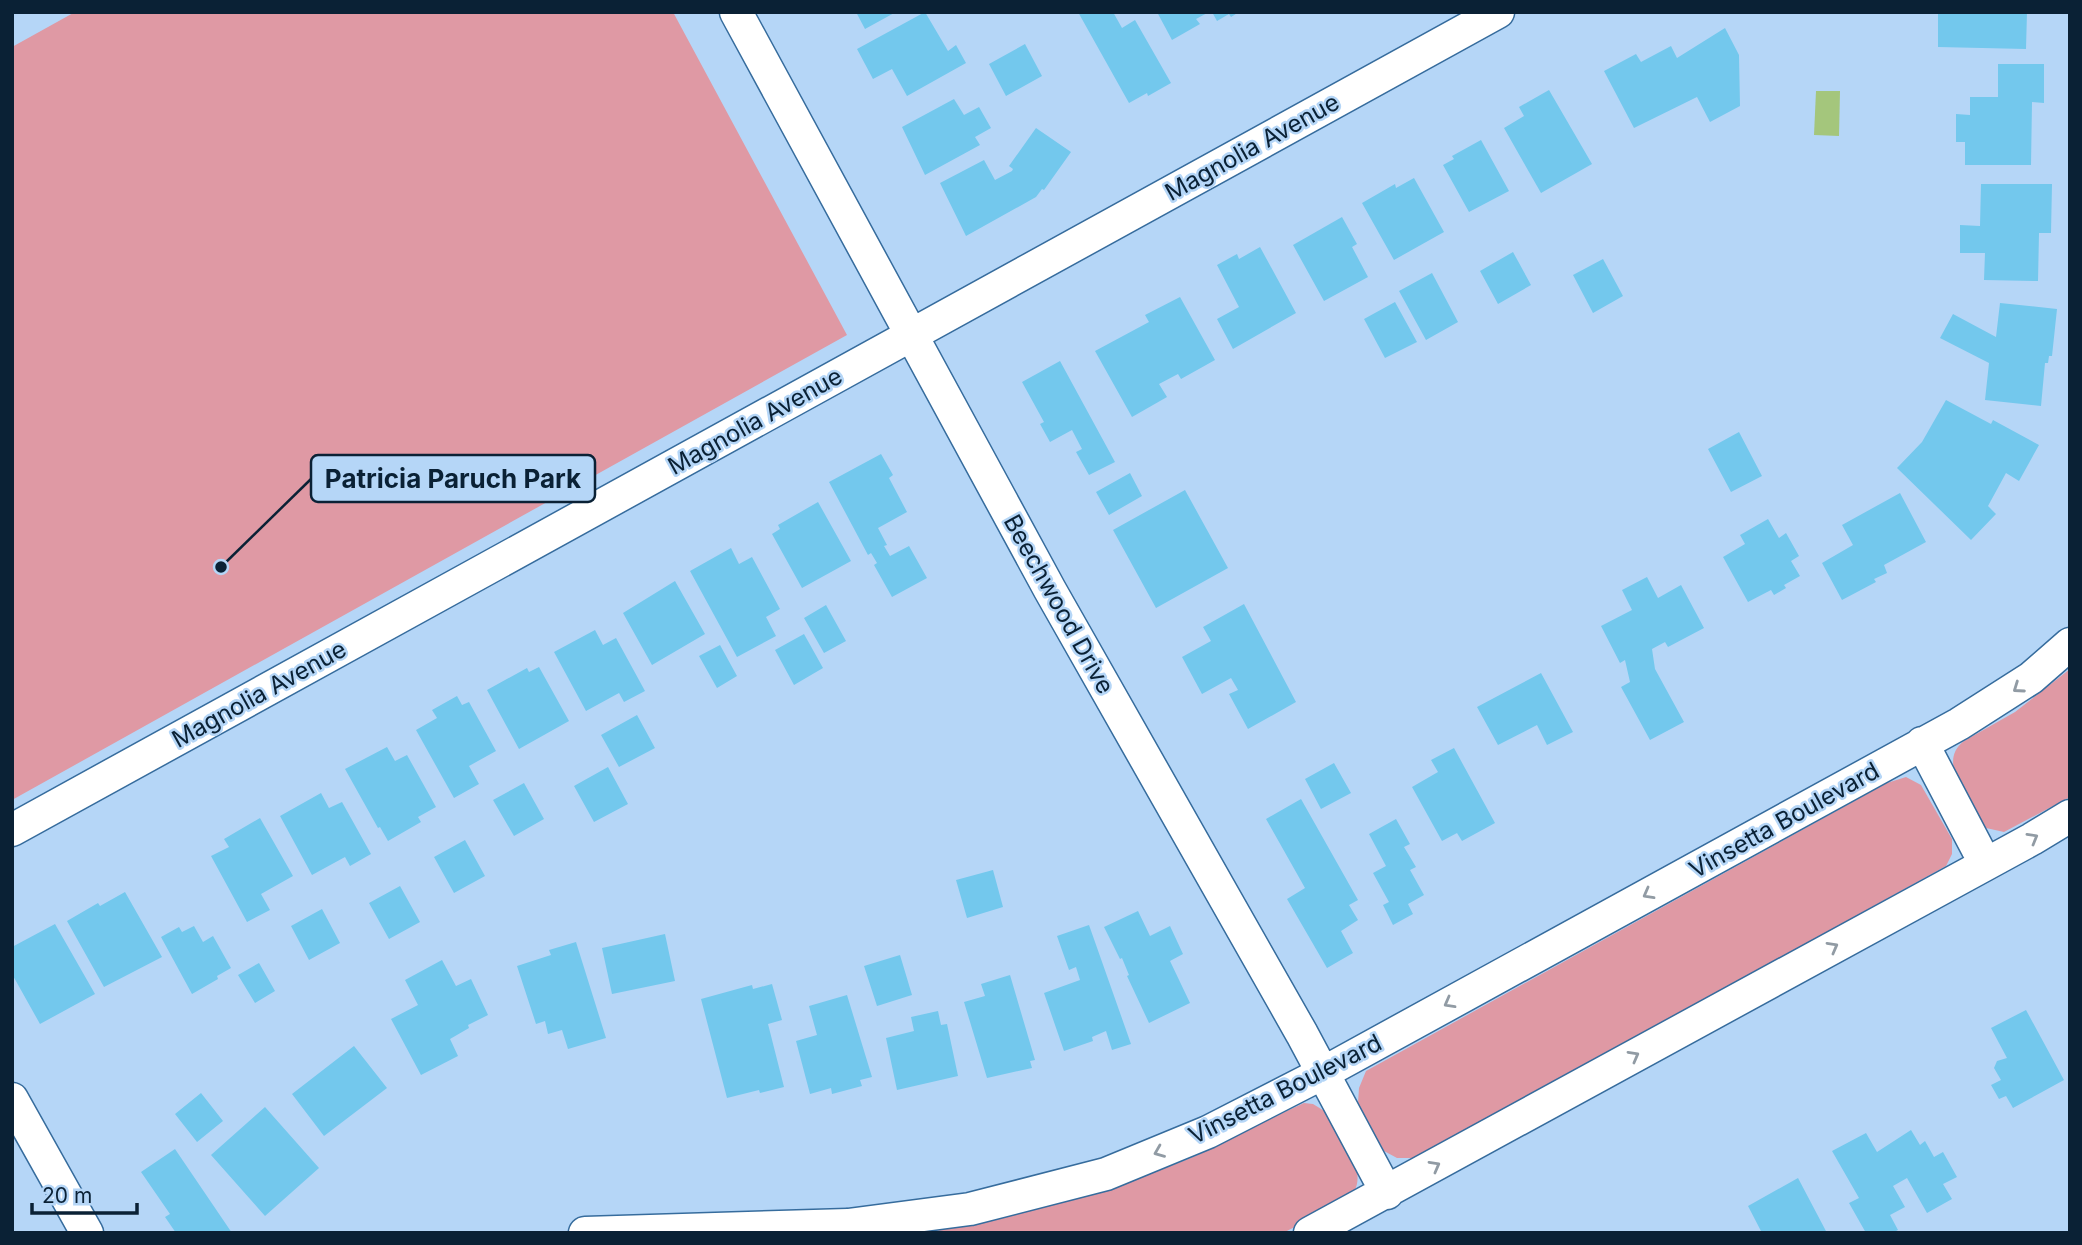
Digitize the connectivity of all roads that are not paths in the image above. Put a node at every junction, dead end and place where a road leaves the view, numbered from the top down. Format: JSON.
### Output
{"nodes":[{"id":1,"x":736,"y":12,"type":"edge"},
{"id":2,"x":1498,"y":12,"type":"edge"},
{"id":3,"x":911,"y":334,"type":"junction"},
{"id":4,"x":2070,"y":644,"type":"edge"},
{"id":5,"x":1922,"y":743,"type":"junction"},
{"id":6,"x":2070,"y":816,"type":"edge"},
{"id":7,"x":12,"y":830,"type":"edge"},
{"id":8,"x":1985,"y":863,"type":"junction"},
{"id":9,"x":1322,"y":1073,"type":"junction"},
{"id":10,"x":12,"y":1099,"type":"edge"},
{"id":11,"x":1387,"y":1192,"type":"junction"},
{"id":12,"x":87,"y":1233,"type":"edge"},
{"id":13,"x":585,"y":1233,"type":"edge"},
{"id":14,"x":1310,"y":1233,"type":"edge"}],
"edges":[{"from":1,"to":3,"type":"street","name":"Beechwood Drive"},
{"from":2,"to":3,"type":"street","name":"Magnolia Avenue"},
{"from":3,"to":7,"type":"street","name":"Magnolia Avenue"},
{"from":3,"to":9,"type":"street","name":"Beechwood Drive"},
{"from":4,"to":5,"type":"street","name":"Vinsetta Boulevard","one_way":true},
{"from":5,"to":8,"type":"street"},
{"from":5,"to":9,"type":"street","name":"Vinsetta Boulevard","one_way":true},
{"from":8,"to":6,"type":"street","one_way":true},
{"from":11,"to":8,"type":"street","one_way":true},
{"from":9,"to":11,"type":"street","name":"Beechwood Drive"},
{"from":9,"to":13,"type":"street","name":"Vinsetta Boulevard","one_way":true},
{"from":10,"to":12,"type":"street"},
{"from":11,"to":14,"type":"street"}]}
